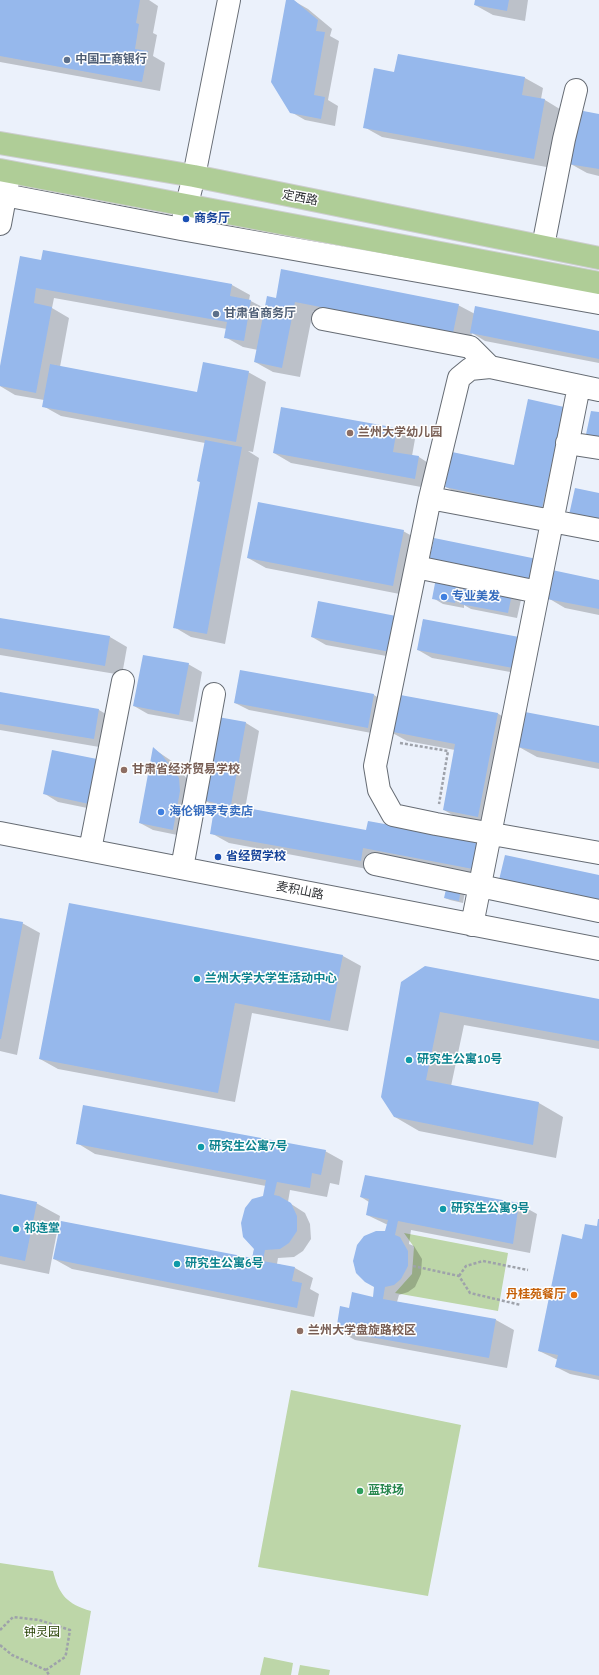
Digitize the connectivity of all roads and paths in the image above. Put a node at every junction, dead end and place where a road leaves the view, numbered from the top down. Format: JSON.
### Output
{"nodes":[{"id":1,"x":229,"y":0,"type":"edge"},
{"id":2,"x":576,"y":90,"type":"dead end"},
{"id":3,"x":0,"y":143,"type":"edge"},
{"id":4,"x":5,"y":171,"type":"edge"},
{"id":5,"x":194,"y":176,"type":"junction"},
{"id":6,"x":3,"y":195,"type":"edge"},
{"id":7,"x":186,"y":206,"type":"junction"},
{"id":8,"x":0,"y":224,"type":"edge"},
{"id":9,"x":181,"y":229,"type":"junction"},
{"id":10,"x":543,"y":246,"type":"junction"},
{"id":11,"x":599,"y":258,"type":"edge"},
{"id":12,"x":599,"y":283,"type":"edge"},
{"id":13,"x":599,"y":303,"type":"edge"},
{"id":14,"x":323,"y":320,"type":"dead end"},
{"id":15,"x":490,"y":367,"type":"junction"},
{"id":16,"x":589,"y":388,"type":"edge"},
{"id":17,"x":567,"y":443,"type":"junction"},
{"id":18,"x":599,"y":448,"type":"edge"},
{"id":19,"x":430,"y":498,"type":"junction"},
{"id":20,"x":552,"y":522,"type":"junction"},
{"id":21,"x":599,"y":530,"type":"edge"},
{"id":22,"x":416,"y":567,"type":"junction"},
{"id":23,"x":538,"y":592,"type":"junction"},
{"id":24,"x":123,"y":681,"type":"dead end"},
{"id":25,"x":214,"y":694,"type":"dead end"},
{"id":26,"x":380,"y":739,"type":"junction"},
{"id":27,"x":436,"y":824,"type":"junction"},
{"id":28,"x":0,"y":833,"type":"edge"},
{"id":29,"x":490,"y":834,"type":"junction"},
{"id":30,"x":90,"y":850,"type":"junction"},
{"id":31,"x":599,"y":853,"type":"edge"},
{"id":32,"x":375,"y":864,"type":"dead end"},
{"id":33,"x":182,"y":868,"type":"junction"},
{"id":34,"x":480,"y":886,"type":"junction"},
{"id":35,"x":599,"y":911,"type":"edge"},
{"id":36,"x":472,"y":925,"type":"junction"},
{"id":37,"x":599,"y":949,"type":"edge"},
{"id":38,"x":412,"y":1266,"type":"dead end"},
{"id":39,"x":528,"y":1270,"type":"dead end"},
{"id":40,"x":459,"y":1276,"type":"junction"},
{"id":41,"x":521,"y":1305,"type":"dead end"},
{"id":42,"x":0,"y":1630,"type":"edge"},
{"id":43,"x":0,"y":1645,"type":"edge"},
{"id":44,"x":46,"y":1670,"type":"junction"},
{"id":45,"x":48,"y":1675,"type":"edge"}],
"edges":[{"from":1,"to":5,"type":"street"},
{"from":2,"to":10,"type":"street"},
{"from":3,"to":5,"type":"main road","name":"定西路"},
{"from":4,"to":6,"type":"street"},
{"from":4,"to":7,"type":"main road"},
{"from":5,"to":7,"type":"street"},
{"from":5,"to":10,"type":"main road","name":"定西路"},
{"from":6,"to":8,"type":"street"},
{"from":6,"to":9,"type":"street"},
{"from":7,"to":9,"type":"street"},
{"from":7,"to":12,"type":"main road"},
{"from":9,"to":13,"type":"street"},
{"from":10,"to":11,"type":"main road","name":"定西路"},
{"from":14,"to":15,"type":"street"},
{"from":15,"to":16,"type":"street"},
{"from":15,"to":19,"type":"street"},
{"from":16,"to":17,"type":"street"},
{"from":17,"to":18,"type":"street"},
{"from":17,"to":20,"type":"street"},
{"from":19,"to":20,"type":"street"},
{"from":19,"to":22,"type":"street"},
{"from":20,"to":21,"type":"street"},
{"from":20,"to":23,"type":"street"},
{"from":22,"to":23,"type":"street"},
{"from":22,"to":26,"type":"street"},
{"from":23,"to":29,"type":"street"},
{"from":24,"to":30,"type":"street"},
{"from":25,"to":33,"type":"street"},
{"from":26,"to":27,"type":"street"},
{"from":26,"to":27,"type":"path"},
{"from":27,"to":29,"type":"street"},
{"from":28,"to":30,"type":"street","name":"麦积山路"},
{"from":29,"to":31,"type":"street"},
{"from":29,"to":34,"type":"street"},
{"from":30,"to":33,"type":"street","name":"麦积山路"},
{"from":32,"to":34,"type":"street"},
{"from":33,"to":36,"type":"street","name":"麦积山路"},
{"from":34,"to":35,"type":"street"},
{"from":34,"to":36,"type":"street"},
{"from":36,"to":37,"type":"street","name":"麦积山路"},
{"from":38,"to":40,"type":"path"},
{"from":39,"to":40,"type":"path"},
{"from":40,"to":41,"type":"path"},
{"from":42,"to":44,"type":"path"},
{"from":43,"to":44,"type":"path"},
{"from":44,"to":45,"type":"path"}]}
